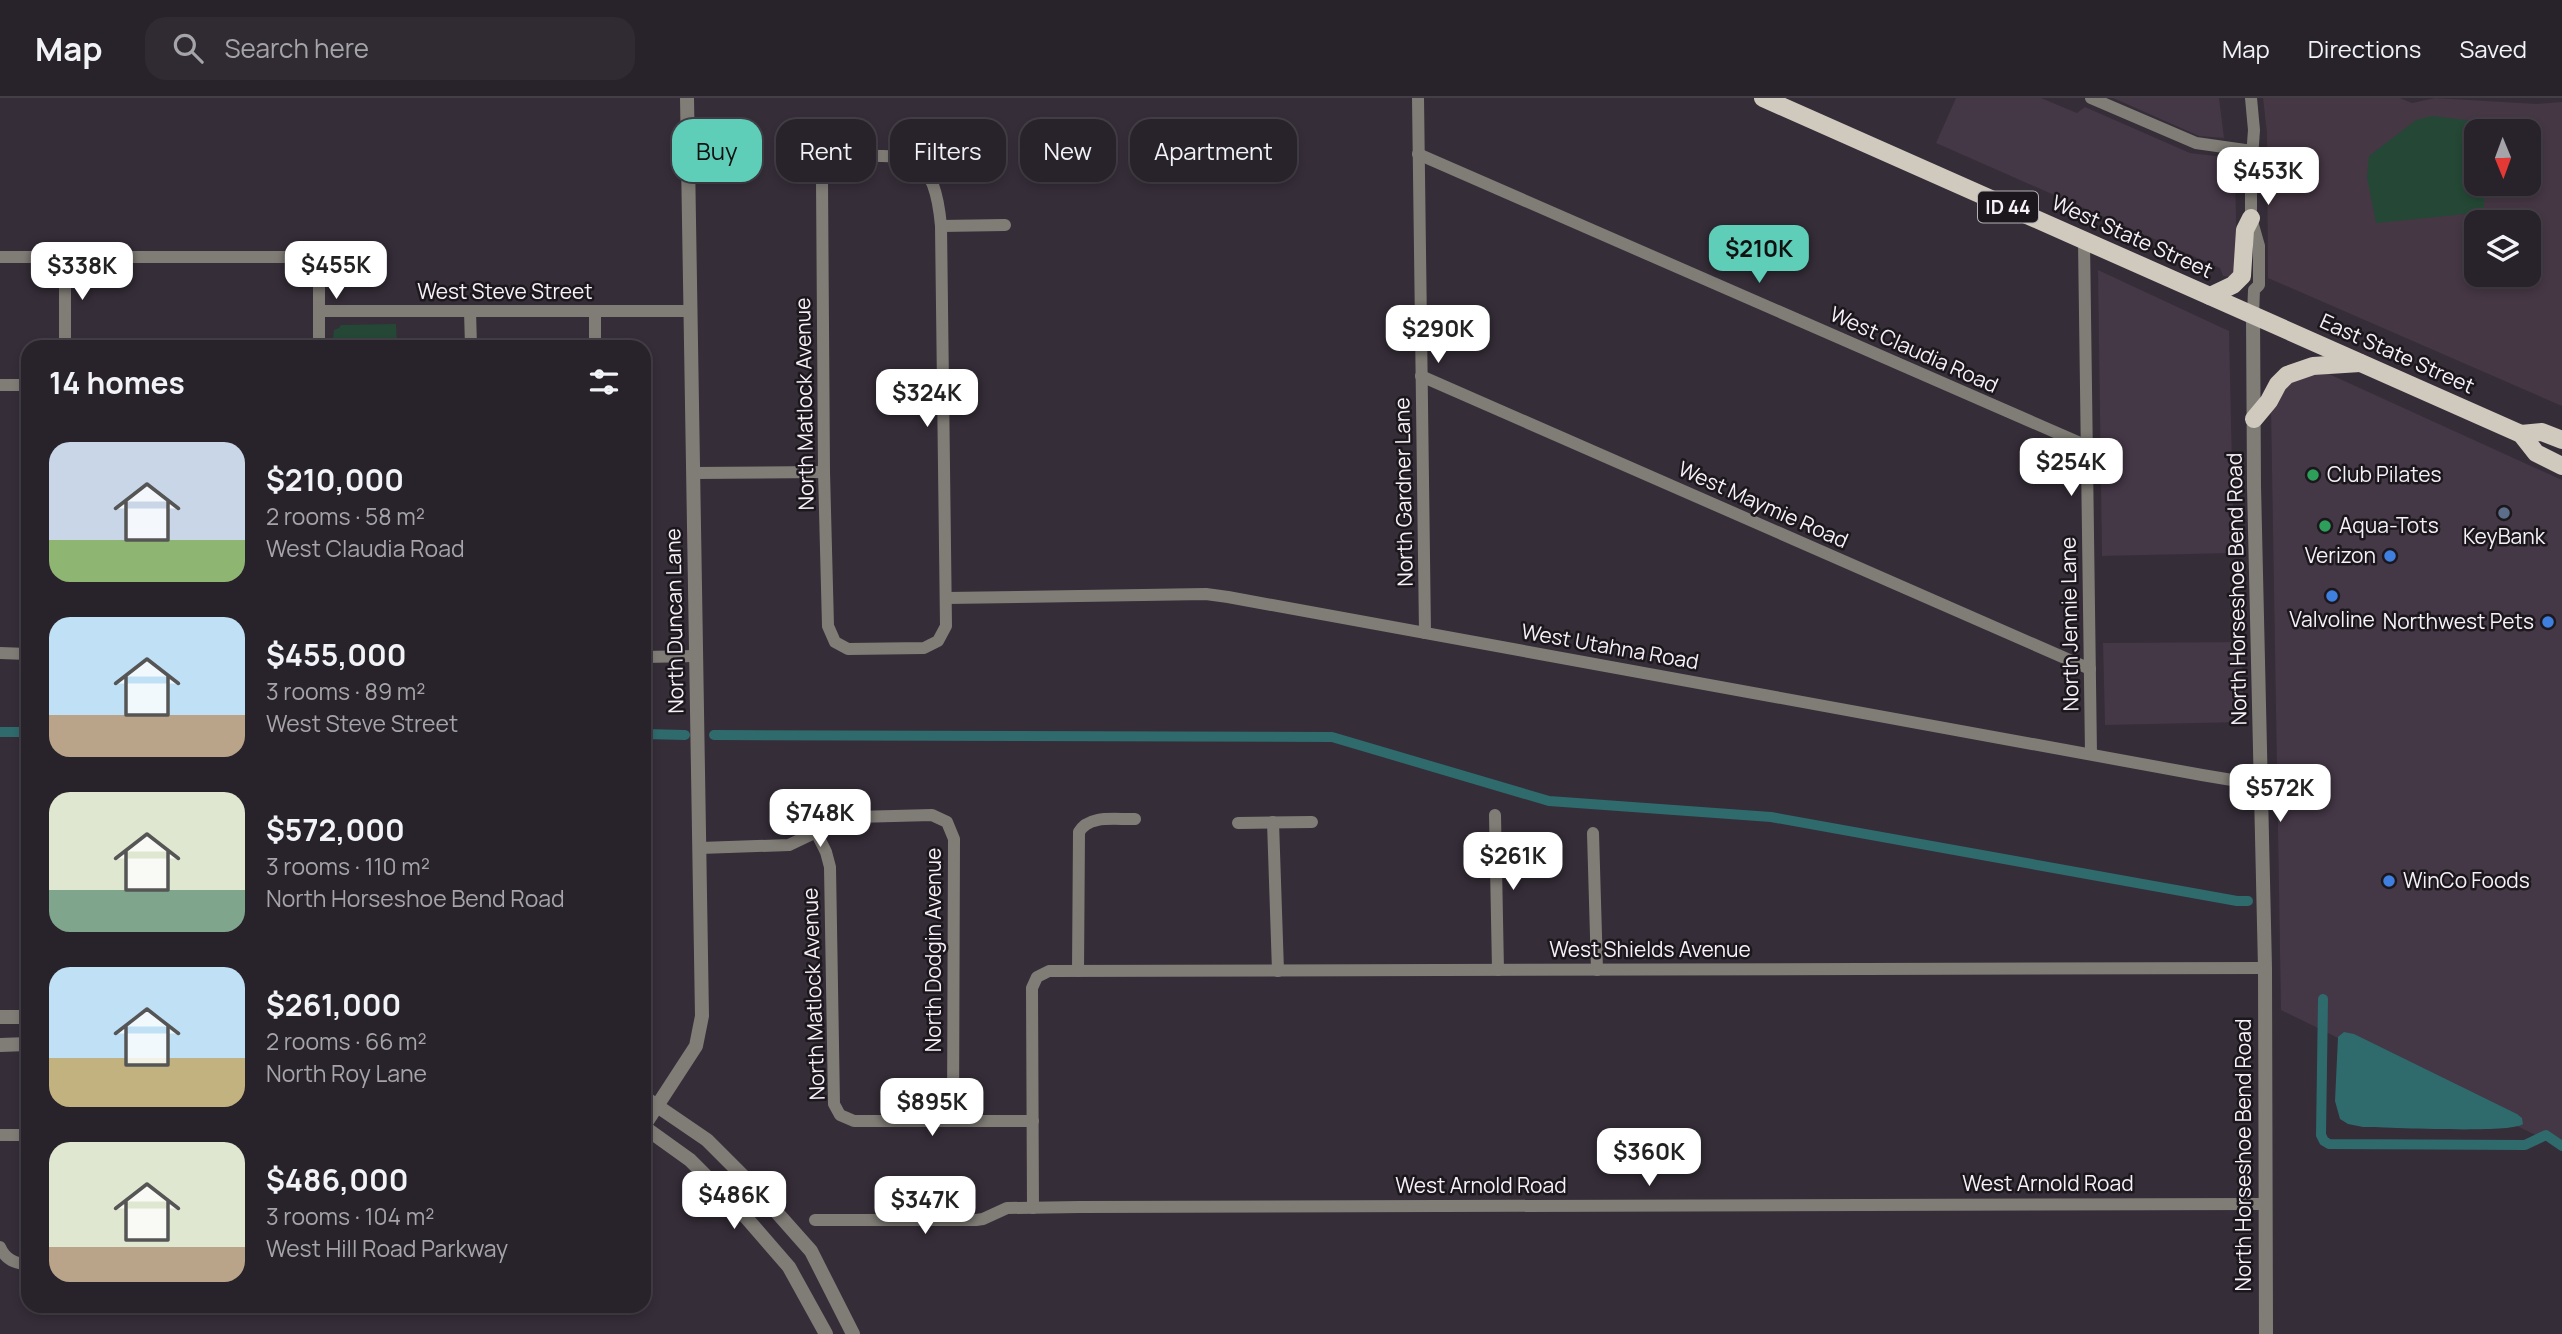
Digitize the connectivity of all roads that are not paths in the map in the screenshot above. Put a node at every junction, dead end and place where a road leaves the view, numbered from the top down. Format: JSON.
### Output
{"nodes":[{"id":1,"x":687,"y":98,"type":"edge"},
{"id":2,"x":1418,"y":98,"type":"edge"},
{"id":3,"x":1763,"y":98,"type":"edge"},
{"id":4,"x":2091,"y":98,"type":"edge"},
{"id":5,"x":2251,"y":98,"type":"edge"},
{"id":6,"x":2252,"y":151,"type":"junction"},
{"id":7,"x":1418,"y":153,"type":"junction"},
{"id":8,"x":2251,"y":218,"type":"junction"},
{"id":9,"x":1005,"y":225,"type":"dead end"},
{"id":10,"x":941,"y":226,"type":"junction"},
{"id":11,"x":2084,"y":240,"type":"junction"},
{"id":12,"x":0,"y":257,"type":"edge"},
{"id":13,"x":65,"y":257,"type":"junction"},
{"id":14,"x":2210,"y":296,"type":"junction"},
{"id":15,"x":319,"y":311,"type":"junction"},
{"id":16,"x":470,"y":311,"type":"junction"},
{"id":17,"x":595,"y":311,"type":"junction"},
{"id":18,"x":691,"y":311,"type":"junction"},
{"id":19,"x":2253,"y":315,"type":"junction"},
{"id":20,"x":65,"y":340,"type":"edge"},
{"id":21,"x":319,"y":340,"type":"edge"},
{"id":22,"x":471,"y":340,"type":"edge"},
{"id":23,"x":595,"y":340,"type":"edge"},
{"id":24,"x":2362,"y":363,"type":"junction"},
{"id":25,"x":1422,"y":376,"type":"junction"},
{"id":26,"x":0,"y":385,"type":"edge"},
{"id":27,"x":21,"y":385,"type":"edge"},
{"id":28,"x":2254,"y":418,"type":"junction"},
{"id":29,"x":2525,"y":439,"type":"junction"},
{"id":30,"x":2562,"y":440,"type":"edge"},
{"id":31,"x":2087,"y":446,"type":"junction"},
{"id":32,"x":2562,"y":452,"type":"edge"},
{"id":33,"x":2562,"y":466,"type":"edge"},
{"id":34,"x":694,"y":472,"type":"junction"},
{"id":35,"x":824,"y":472,"type":"junction"},
{"id":36,"x":946,"y":598,"type":"junction"},
{"id":37,"x":1425,"y":633,"type":"junction"},
{"id":38,"x":0,"y":653,"type":"edge"},
{"id":39,"x":21,"y":654,"type":"edge"},
{"id":40,"x":696,"y":656,"type":"junction"},
{"id":41,"x":651,"y":657,"type":"edge"},
{"id":42,"x":2090,"y":669,"type":"junction"},
{"id":43,"x":2091,"y":754,"type":"junction"},
{"id":44,"x":2262,"y":779,"type":"junction"},
{"id":45,"x":1495,"y":815,"type":"dead end"},
{"id":46,"x":1135,"y":819,"type":"dead end"},
{"id":47,"x":1273,"y":822,"type":"junction"},
{"id":48,"x":1311,"y":822,"type":"dead end"},
{"id":49,"x":1238,"y":823,"type":"dead end"},
{"id":50,"x":816,"y":832,"type":"junction"},
{"id":51,"x":1593,"y":833,"type":"dead end"},
{"id":52,"x":700,"y":848,"type":"junction"},
{"id":53,"x":2265,"y":968,"type":"junction"},
{"id":54,"x":1497,"y":970,"type":"junction"},
{"id":55,"x":1597,"y":970,"type":"junction"},
{"id":56,"x":1078,"y":971,"type":"junction"},
{"id":57,"x":1278,"y":971,"type":"junction"},
{"id":58,"x":0,"y":1017,"type":"edge"},
{"id":59,"x":21,"y":1017,"type":"edge"},
{"id":60,"x":21,"y":1044,"type":"edge"},
{"id":61,"x":0,"y":1045,"type":"edge"},
{"id":62,"x":651,"y":1101,"type":"edge"},
{"id":63,"x":659,"y":1105,"type":"junction"},
{"id":64,"x":651,"y":1117,"type":"edge"},
{"id":65,"x":953,"y":1121,"type":"junction"},
{"id":66,"x":1032,"y":1121,"type":"junction"},
{"id":67,"x":651,"y":1132,"type":"edge"},
{"id":68,"x":0,"y":1135,"type":"edge"},
{"id":69,"x":21,"y":1135,"type":"edge"},
{"id":70,"x":2265,"y":1204,"type":"junction"},
{"id":71,"x":1033,"y":1208,"type":"junction"},
{"id":72,"x":815,"y":1220,"type":"dead end"},
{"id":73,"x":3,"y":1252,"type":"edge"},
{"id":74,"x":21,"y":1263,"type":"edge"},
{"id":75,"x":826,"y":1334,"type":"edge"},
{"id":76,"x":853,"y":1334,"type":"edge"},
{"id":77,"x":2266,"y":1334,"type":"edge"}],
"edges":[{"from":1,"to":18,"type":"street","name":"North Duncan Lane"},
{"from":2,"to":7,"type":"street","name":"North Gardner Lane"},
{"from":3,"to":11,"type":"main road","name":"West State Street","number":"ID 44"},
{"from":4,"to":6,"type":"street"},
{"from":5,"to":6,"type":"street","name":"North Horseshoe Bend Road"},
{"from":6,"to":8,"type":"street","name":"North Horseshoe Bend Road"},
{"from":7,"to":25,"type":"street","name":"North Gardner Lane"},
{"from":7,"to":31,"type":"street","name":"West Claudia Road"},
{"from":8,"to":14,"type":"main road"},
{"from":8,"to":19,"type":"street","name":"North Horseshoe Bend Road"},
{"from":9,"to":10,"type":"street"},
{"from":10,"to":35,"type":"street","name":"North Matlock Avenue"},
{"from":10,"to":36,"type":"street"},
{"from":11,"to":14,"type":"main road","name":"West State Street","number":"ID 44"},
{"from":11,"to":31,"type":"street","name":"North Jennie Lane"},
{"from":12,"to":13,"type":"street"},
{"from":13,"to":15,"type":"street"},
{"from":13,"to":20,"type":"street"},
{"from":14,"to":19,"type":"main road","name":"West State Street","number":"ID 44"},
{"from":15,"to":16,"type":"street","name":"West Steve Street"},
{"from":15,"to":21,"type":"street"},
{"from":16,"to":17,"type":"street","name":"West Steve Street"},
{"from":16,"to":22,"type":"street"},
{"from":17,"to":18,"type":"street","name":"West Steve Street"},
{"from":17,"to":23,"type":"street"},
{"from":18,"to":34,"type":"street","name":"North Duncan Lane"},
{"from":19,"to":24,"type":"main road","name":"East State Street","number":"ID 44"},
{"from":19,"to":28,"type":"street","name":"North Horseshoe Bend Road"},
{"from":24,"to":28,"type":"main road"},
{"from":24,"to":29,"type":"main road","name":"East State Street","number":"ID 44"},
{"from":25,"to":37,"type":"street","name":"North Gardner Lane"},
{"from":25,"to":42,"type":"street","name":"West Maymie Road"},
{"from":26,"to":27,"type":"street"},
{"from":28,"to":44,"type":"street","name":"North Horseshoe Bend Road"},
{"from":29,"to":30,"type":"main road","name":"East State Street","number":"ID 44"},
{"from":29,"to":32,"type":"main road"},
{"from":29,"to":33,"type":"main road","name":"East State Street"},
{"from":31,"to":42,"type":"street","name":"North Jennie Lane"},
{"from":34,"to":35,"type":"street"},
{"from":34,"to":40,"type":"street","name":"North Duncan Lane"},
{"from":35,"to":36,"type":"street","name":"North Matlock Avenue"},
{"from":36,"to":37,"type":"street","name":"West Utahna Road"},
{"from":37,"to":43,"type":"street","name":"West Utahna Road"},
{"from":38,"to":39,"type":"street"},
{"from":40,"to":41,"type":"street"},
{"from":40,"to":52,"type":"street","name":"North Duncan Lane"},
{"from":42,"to":43,"type":"street","name":"North Jennie Lane"},
{"from":43,"to":44,"type":"street","name":"West Utahna Road"},
{"from":44,"to":53,"type":"street","name":"North Horseshoe Bend Road"},
{"from":45,"to":54,"type":"street"},
{"from":46,"to":56,"type":"street"},
{"from":47,"to":48,"type":"street"},
{"from":47,"to":49,"type":"street"},
{"from":47,"to":57,"type":"street"},
{"from":50,"to":52,"type":"street"},
{"from":50,"to":65,"type":"street","name":"North Matlock Avenue"},
{"from":50,"to":65,"type":"street","name":"North Dodgin Avenue"},
{"from":51,"to":55,"type":"street"},
{"from":52,"to":63,"type":"street","name":"North Duncan Lane"},
{"from":53,"to":55,"type":"street","name":"West Shields Avenue"},
{"from":53,"to":70,"type":"street","name":"North Horseshoe Bend Road"},
{"from":54,"to":55,"type":"street","name":"West Shields Avenue"},
{"from":54,"to":57,"type":"street","name":"West Shields Avenue"},
{"from":56,"to":57,"type":"street","name":"West Shields Avenue"},
{"from":56,"to":66,"type":"street","name":"West Shields Avenue"},
{"from":58,"to":59,"type":"street"},
{"from":60,"to":61,"type":"street"},
{"from":62,"to":63,"type":"street"},
{"from":63,"to":64,"type":"street","name":"North Duncan Lane"},
{"from":63,"to":76,"type":"street"},
{"from":65,"to":66,"type":"street"},
{"from":66,"to":71,"type":"street"},
{"from":67,"to":75,"type":"street"},
{"from":68,"to":69,"type":"street"},
{"from":70,"to":71,"type":"street","name":"West Arnold Road"},
{"from":70,"to":77,"type":"street","name":"North Horseshoe Bend Road"},
{"from":71,"to":72,"type":"street","name":"West Arnold Road"},
{"from":73,"to":74,"type":"street"}]}
